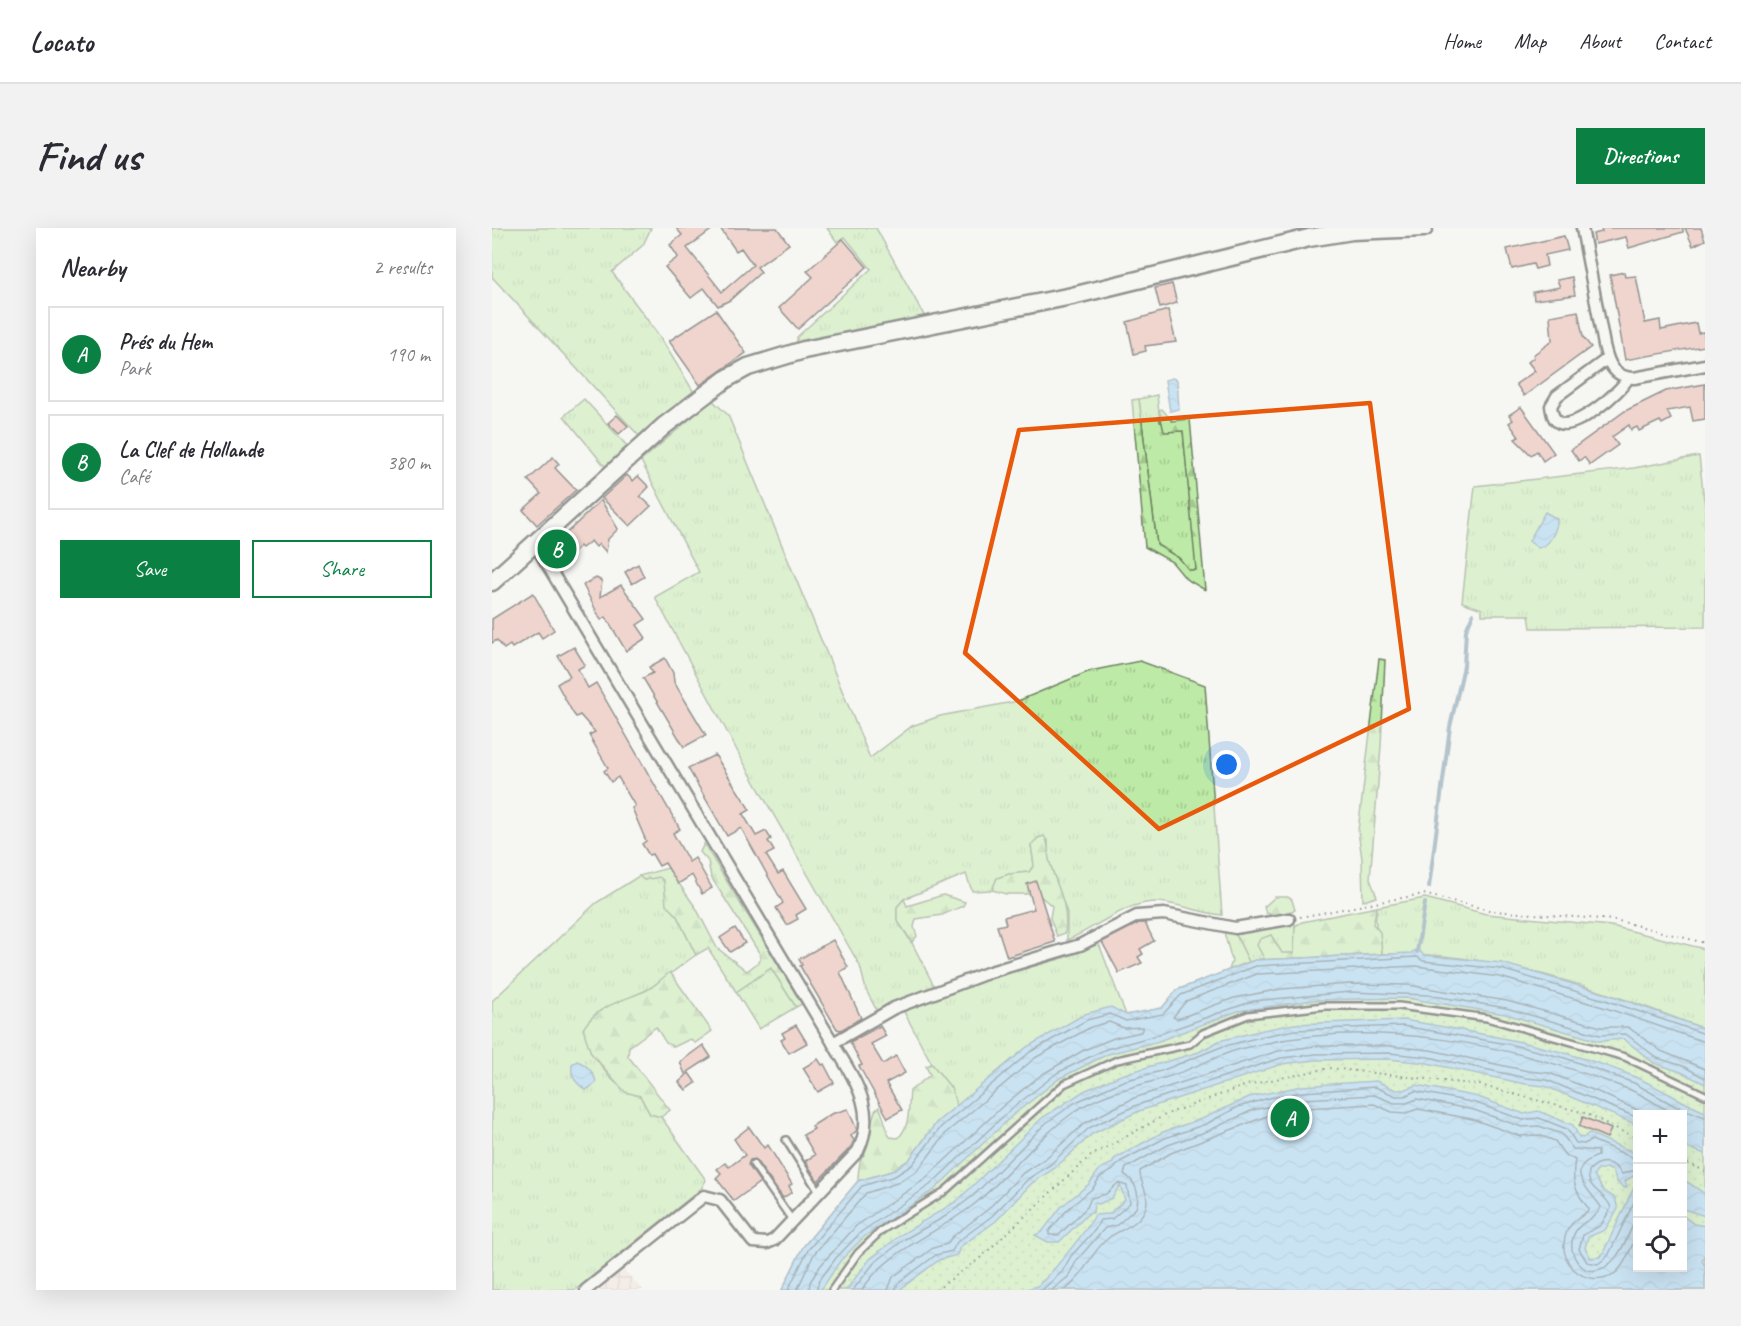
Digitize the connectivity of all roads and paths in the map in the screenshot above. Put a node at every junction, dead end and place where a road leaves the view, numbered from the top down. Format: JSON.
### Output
{"nodes":[{"id":1,"x":1424,"y":228,"type":"edge"},
{"id":2,"x":1582,"y":228,"type":"edge"},
{"id":3,"x":1340,"y":230,"type":"edge"},
{"id":4,"x":1607,"y":359,"type":"junction"},
{"id":5,"x":1705,"y":365,"type":"edge"},
{"id":6,"x":1628,"y":378,"type":"junction"},
{"id":7,"x":535,"y":544,"type":"junction"},
{"id":8,"x":492,"y":582,"type":"edge"},
{"id":9,"x":1289,"y":919,"type":"joint"},
{"id":10,"x":1705,"y":943,"type":"edge"},
{"id":11,"x":833,"y":1043,"type":"junction"},
{"id":12,"x":1705,"y":1095,"type":"edge"},
{"id":13,"x":1633,"y":1137,"type":"edge"},
{"id":14,"x":786,"y":1140,"type":"dead end"},
{"id":15,"x":1687,"y":1163,"type":"edge"},
{"id":16,"x":753,"y":1164,"type":"dead end"},
{"id":17,"x":1705,"y":1171,"type":"edge"},
{"id":18,"x":820,"y":1194,"type":"junction"},
{"id":19,"x":793,"y":1221,"type":"junction"},
{"id":20,"x":586,"y":1290,"type":"edge"},
{"id":21,"x":832,"y":1290,"type":"edge"},
{"id":22,"x":936,"y":1290,"type":"edge"}],
"edges":[{"from":1,"to":3,"type":"street"},
{"from":2,"to":4,"type":"street"},
{"from":3,"to":7,"type":"street"},
{"from":4,"to":6,"type":"street"},
{"from":4,"to":6,"type":"street"},
{"from":5,"to":6,"type":"street"},
{"from":7,"to":8,"type":"street"},
{"from":7,"to":11,"type":"street"},
{"from":9,"to":10,"type":"path"},
{"from":9,"to":11,"type":"street"},
{"from":11,"to":18,"type":"street"},
{"from":12,"to":21,"type":"lane"},
{"from":13,"to":22,"type":"path"},
{"from":14,"to":18,"type":"lane"},
{"from":15,"to":17,"type":"path"},
{"from":16,"to":19,"type":"lane"},
{"from":18,"to":19,"type":"street"},
{"from":19,"to":20,"type":"street"}]}
